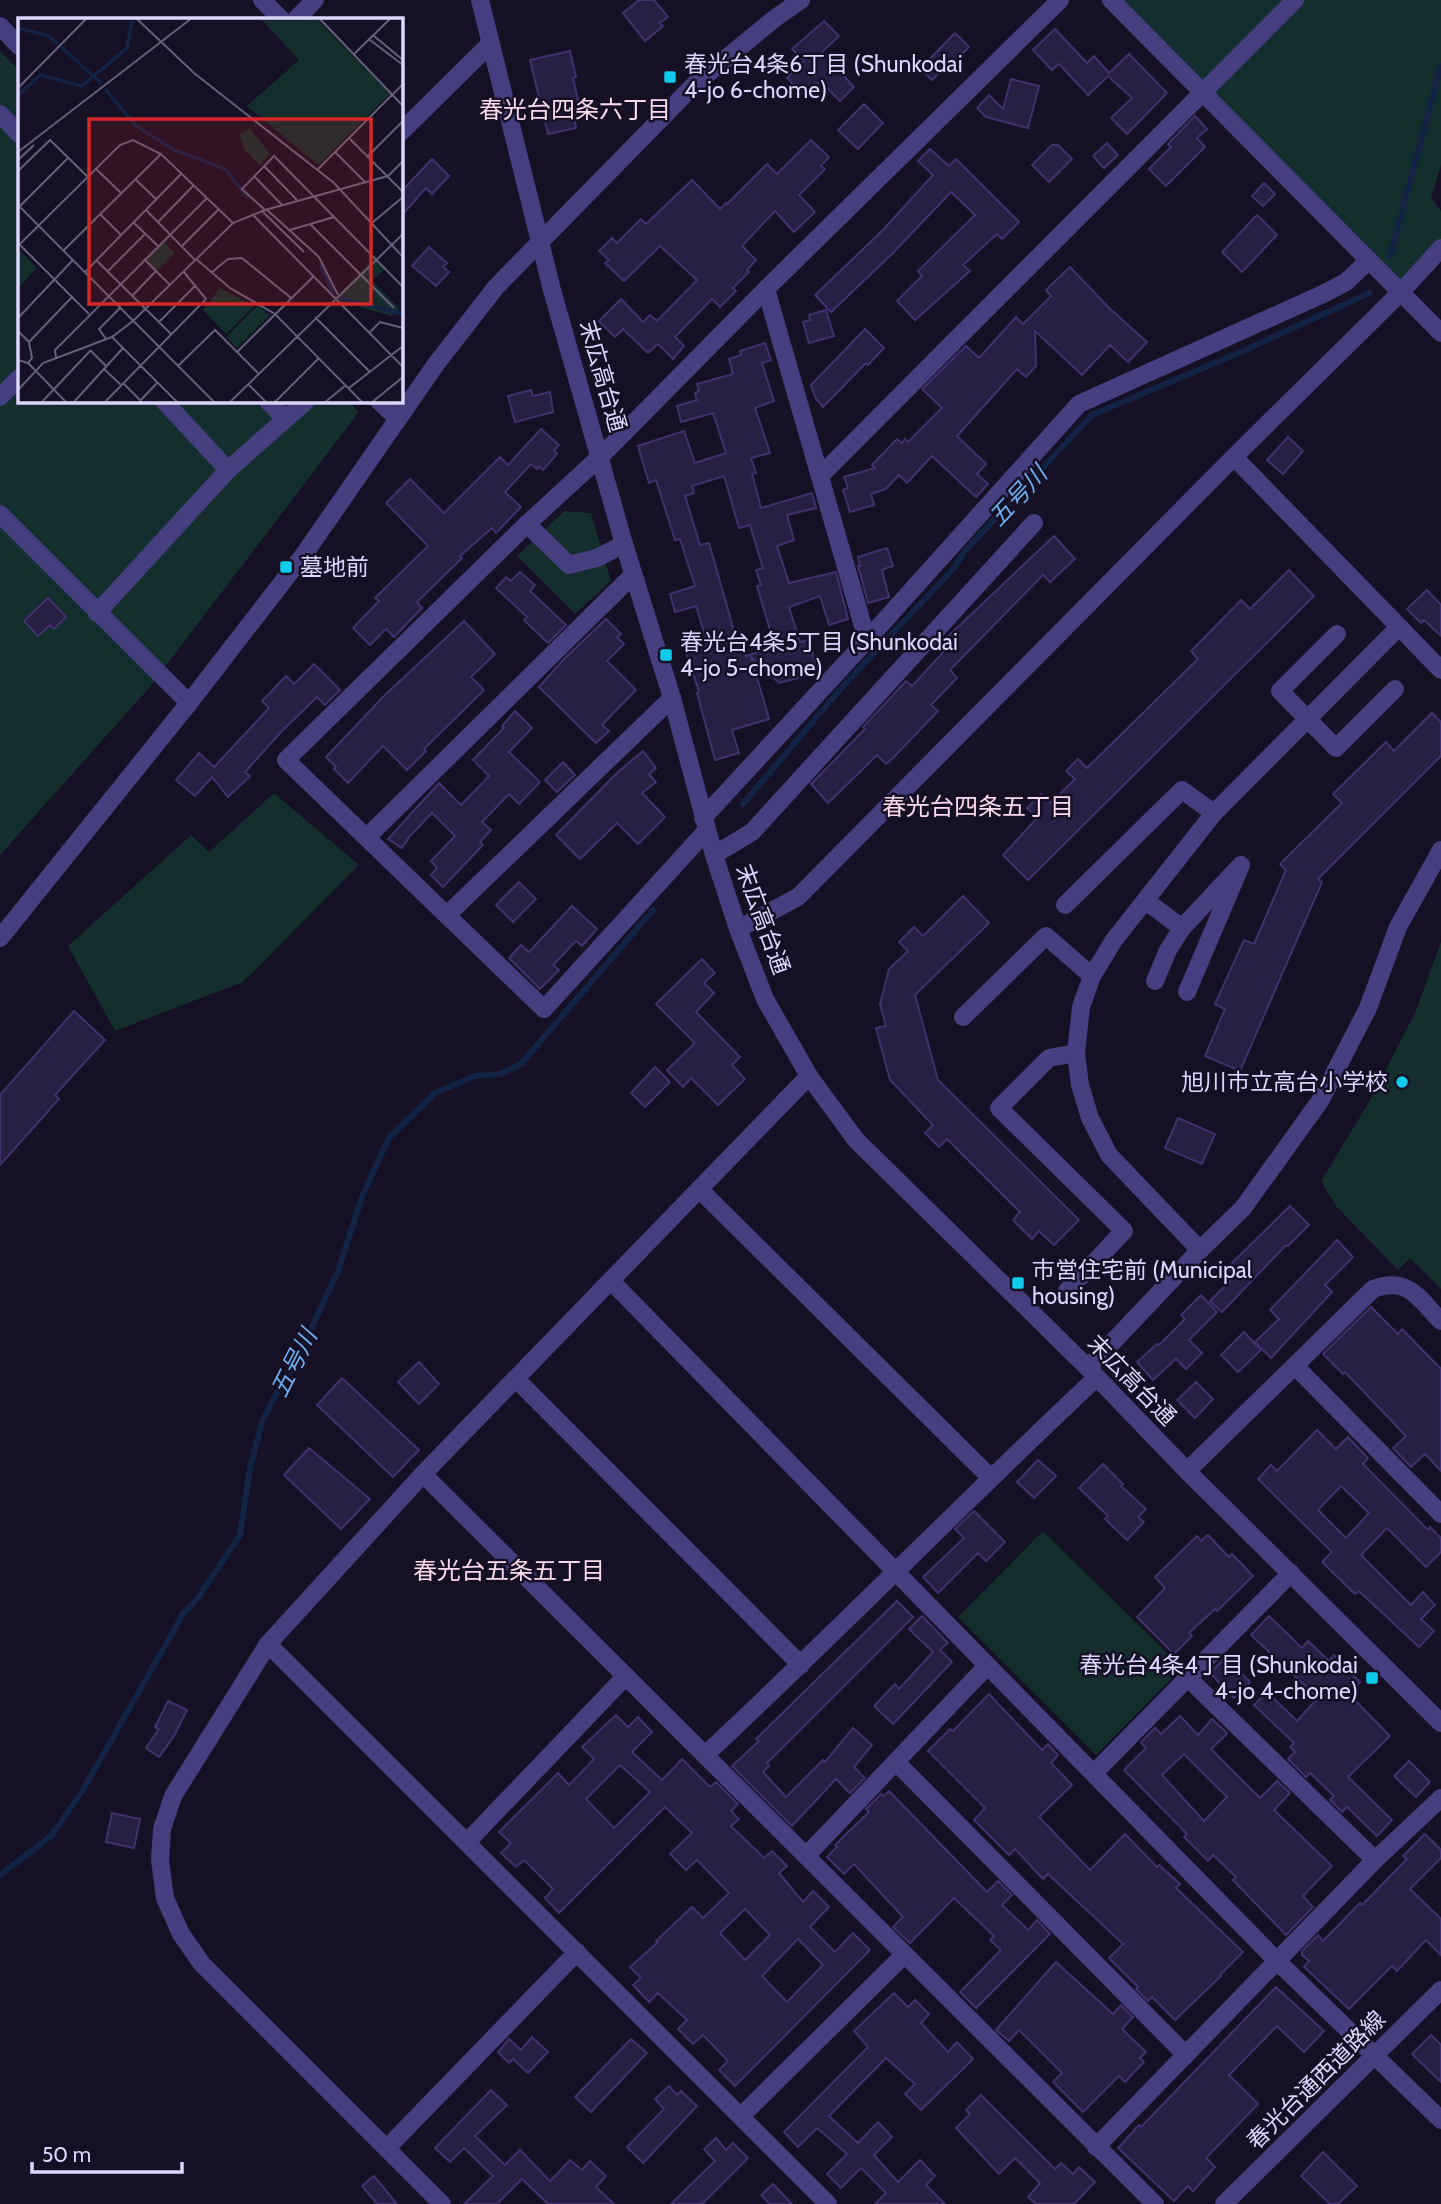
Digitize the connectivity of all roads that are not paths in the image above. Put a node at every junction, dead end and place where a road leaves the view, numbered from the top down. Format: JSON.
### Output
{"nodes":[{"id":1,"x":262,"y":0,"type":"edge"},
{"id":2,"x":315,"y":0,"type":"edge"},
{"id":3,"x":480,"y":0,"type":"edge"},
{"id":4,"x":801,"y":0,"type":"edge"},
{"id":5,"x":1060,"y":0,"type":"edge"},
{"id":6,"x":1111,"y":0,"type":"edge"},
{"id":7,"x":1295,"y":0,"type":"edge"},
{"id":8,"x":280,"y":18,"type":"edge"},
{"id":9,"x":297,"y":18,"type":"edge"},
{"id":10,"x":0,"y":26,"type":"edge"},
{"id":11,"x":491,"y":43,"type":"junction"},
{"id":12,"x":18,"y":45,"type":"edge"},
{"id":13,"x":1203,"y":92,"type":"junction"},
{"id":14,"x":0,"y":114,"type":"edge"},
{"id":15,"x":402,"y":131,"type":"edge"},
{"id":16,"x":18,"y":133,"type":"edge"},
{"id":17,"x":540,"y":241,"type":"junction"},
{"id":18,"x":1441,"y":248,"type":"edge"},
{"id":19,"x":1369,"y":260,"type":"junction"},
{"id":20,"x":766,"y":289,"type":"junction"},
{"id":21,"x":1401,"y":292,"type":"junction"},
{"id":22,"x":1441,"y":334,"type":"edge"},
{"id":23,"x":18,"y":379,"type":"edge"},
{"id":24,"x":0,"y":397,"type":"edge"},
{"id":25,"x":165,"y":402,"type":"edge"},
{"id":26,"x":269,"y":402,"type":"edge"},
{"id":27,"x":305,"y":402,"type":"edge"},
{"id":28,"x":380,"y":402,"type":"edge"},
{"id":29,"x":398,"y":418,"type":"junction"},
{"id":30,"x":285,"y":419,"type":"junction"},
{"id":31,"x":601,"y":456,"type":"junction"},
{"id":32,"x":1234,"y":457,"type":"junction"},
{"id":33,"x":228,"y":470,"type":"junction"},
{"id":34,"x":820,"y":476,"type":"junction"},
{"id":35,"x":0,"y":514,"type":"edge"},
{"id":36,"x":1034,"y":523,"type":"dead end"},
{"id":37,"x":527,"y":524,"type":"junction"},
{"id":38,"x":624,"y":544,"type":"junction"},
{"id":39,"x":634,"y":575,"type":"junction"},
{"id":40,"x":97,"y":613,"type":"junction"},
{"id":41,"x":1399,"y":627,"type":"junction"},
{"id":42,"x":1337,"y":635,"type":"dead end"},
{"id":43,"x":867,"y":640,"type":"junction"},
{"id":44,"x":1441,"y":670,"type":"edge"},
{"id":45,"x":1395,"y":689,"type":"dead end"},
{"id":46,"x":671,"y":698,"type":"junction"},
{"id":47,"x":189,"y":703,"type":"junction"},
{"id":48,"x":1308,"y":719,"type":"junction"},
{"id":49,"x":1214,"y":813,"type":"junction"},
{"id":50,"x":705,"y":824,"type":"junction"},
{"id":51,"x":366,"y":837,"type":"junction"},
{"id":52,"x":1441,"y":850,"type":"edge"},
{"id":53,"x":714,"y":855,"type":"junction"},
{"id":54,"x":1146,"y":901,"type":"junction"},
{"id":55,"x":1065,"y":905,"type":"dead end"},
{"id":56,"x":447,"y":915,"type":"junction"},
{"id":57,"x":1182,"y":928,"type":"junction"},
{"id":58,"x":738,"y":929,"type":"junction"},
{"id":59,"x":0,"y":938,"type":"edge"},
{"id":60,"x":1092,"y":975,"type":"junction"},
{"id":61,"x":1155,"y":981,"type":"dead end"},
{"id":62,"x":1187,"y":992,"type":"dead end"},
{"id":63,"x":964,"y":1017,"type":"dead end"},
{"id":64,"x":1076,"y":1053,"type":"junction"},
{"id":65,"x":810,"y":1076,"type":"junction"},
{"id":66,"x":700,"y":1189,"type":"junction"},
{"id":67,"x":1200,"y":1250,"type":"junction"},
{"id":68,"x":611,"y":1281,"type":"junction"},
{"id":69,"x":1067,"y":1291,"type":"dead end"},
{"id":70,"x":1441,"y":1321,"type":"edge"},
{"id":71,"x":1294,"y":1366,"type":"junction"},
{"id":72,"x":1092,"y":1373,"type":"junction"},
{"id":73,"x":516,"y":1379,"type":"junction"},
{"id":74,"x":1187,"y":1471,"type":"junction"},
{"id":75,"x":423,"y":1474,"type":"junction"},
{"id":76,"x":990,"y":1477,"type":"junction"},
{"id":77,"x":1441,"y":1514,"type":"edge"},
{"id":78,"x":895,"y":1572,"type":"junction"},
{"id":79,"x":1290,"y":1573,"type":"junction"},
{"id":80,"x":268,"y":1644,"type":"junction"},
{"id":81,"x":802,"y":1665,"type":"junction"},
{"id":82,"x":986,"y":1665,"type":"junction"},
{"id":83,"x":626,"y":1676,"type":"junction"},
{"id":84,"x":1188,"y":1678,"type":"junction"},
{"id":85,"x":1441,"y":1723,"type":"edge"},
{"id":86,"x":705,"y":1755,"type":"junction"},
{"id":87,"x":896,"y":1762,"type":"junction"},
{"id":88,"x":1094,"y":1773,"type":"junction"},
{"id":89,"x":1441,"y":1798,"type":"edge"},
{"id":90,"x":467,"y":1842,"type":"junction"},
{"id":91,"x":806,"y":1856,"type":"junction"},
{"id":92,"x":1375,"y":1860,"type":"junction"},
{"id":93,"x":577,"y":1952,"type":"junction"},
{"id":94,"x":904,"y":1955,"type":"junction"},
{"id":95,"x":1277,"y":1961,"type":"junction"},
{"id":96,"x":1441,"y":1990,"type":"edge"},
{"id":97,"x":1186,"y":2055,"type":"junction"},
{"id":98,"x":1375,"y":2057,"type":"junction"},
{"id":99,"x":741,"y":2116,"type":"junction"},
{"id":100,"x":1441,"y":2120,"type":"edge"},
{"id":101,"x":1096,"y":2147,"type":"junction"},
{"id":102,"x":387,"y":2148,"type":"junction"},
{"id":103,"x":442,"y":2204,"type":"edge"},
{"id":104,"x":828,"y":2204,"type":"edge"},
{"id":105,"x":1155,"y":2204,"type":"edge"},
{"id":106,"x":1224,"y":2204,"type":"edge"}],
"edges":[{"from":1,"to":8,"type":"street"},
{"from":2,"to":9,"type":"street"},
{"from":3,"to":11,"type":"street","name":"末広高台通"},
{"from":4,"to":17,"type":"street"},
{"from":5,"to":20,"type":"street"},
{"from":6,"to":13,"type":"street"},
{"from":7,"to":13,"type":"street"},
{"from":10,"to":12,"type":"street"},
{"from":11,"to":15,"type":"street"},
{"from":11,"to":17,"type":"street","name":"末広高台通"},
{"from":13,"to":19,"type":"street"},
{"from":13,"to":34,"type":"street"},
{"from":14,"to":16,"type":"street"},
{"from":17,"to":29,"type":"street"},
{"from":17,"to":31,"type":"street","name":"末広高台通"},
{"from":18,"to":21,"type":"street"},
{"from":19,"to":21,"type":"street"},
{"from":19,"to":43,"type":"street"},
{"from":20,"to":31,"type":"street"},
{"from":20,"to":34,"type":"street"},
{"from":21,"to":22,"type":"street"},
{"from":21,"to":32,"type":"street"},
{"from":23,"to":24,"type":"street"},
{"from":25,"to":33,"type":"street"},
{"from":26,"to":30,"type":"street"},
{"from":27,"to":30,"type":"street"},
{"from":28,"to":29,"type":"street"},
{"from":29,"to":47,"type":"street"},
{"from":30,"to":33,"type":"street"},
{"from":31,"to":37,"type":"street"},
{"from":31,"to":38,"type":"street","name":"末広高台通"},
{"from":32,"to":41,"type":"street"},
{"from":32,"to":58,"type":"street"},
{"from":33,"to":40,"type":"street"},
{"from":34,"to":43,"type":"street"},
{"from":35,"to":40,"type":"street"},
{"from":36,"to":53,"type":"street"},
{"from":37,"to":38,"type":"street"},
{"from":37,"to":51,"type":"street"},
{"from":38,"to":39,"type":"street","name":"末広高台通"},
{"from":39,"to":46,"type":"street","name":"末広高台通"},
{"from":39,"to":51,"type":"street"},
{"from":40,"to":47,"type":"street"},
{"from":41,"to":44,"type":"street"},
{"from":41,"to":48,"type":"street"},
{"from":42,"to":48,"type":"street"},
{"from":43,"to":50,"type":"street"},
{"from":45,"to":48,"type":"street"},
{"from":46,"to":50,"type":"street","name":"末広高台通"},
{"from":46,"to":56,"type":"street"},
{"from":47,"to":59,"type":"street"},
{"from":48,"to":49,"type":"street"},
{"from":49,"to":54,"type":"street"},
{"from":49,"to":55,"type":"street"},
{"from":50,"to":53,"type":"street","name":"末広高台通"},
{"from":50,"to":56,"type":"street"},
{"from":51,"to":56,"type":"street"},
{"from":52,"to":67,"type":"street"},
{"from":53,"to":58,"type":"street","name":"末広高台通"},
{"from":54,"to":57,"type":"street"},
{"from":54,"to":60,"type":"street"},
{"from":57,"to":61,"type":"street"},
{"from":57,"to":62,"type":"street"},
{"from":58,"to":65,"type":"street","name":"末広高台通"},
{"from":60,"to":63,"type":"street"},
{"from":60,"to":64,"type":"street"},
{"from":64,"to":67,"type":"street"},
{"from":64,"to":69,"type":"street"},
{"from":65,"to":66,"type":"street"},
{"from":65,"to":72,"type":"street","name":"末広高台通"},
{"from":66,"to":68,"type":"street"},
{"from":66,"to":76,"type":"street"},
{"from":67,"to":72,"type":"street"},
{"from":68,"to":73,"type":"street"},
{"from":68,"to":78,"type":"street"},
{"from":70,"to":71,"type":"street"},
{"from":71,"to":74,"type":"street"},
{"from":71,"to":77,"type":"street"},
{"from":72,"to":74,"type":"street","name":"末広高台通"},
{"from":72,"to":76,"type":"street"},
{"from":73,"to":75,"type":"street"},
{"from":73,"to":81,"type":"street"},
{"from":74,"to":79,"type":"street","name":"末広高台通"},
{"from":75,"to":80,"type":"street"},
{"from":75,"to":83,"type":"street"},
{"from":76,"to":78,"type":"street"},
{"from":78,"to":81,"type":"street"},
{"from":78,"to":82,"type":"street"},
{"from":79,"to":84,"type":"street"},
{"from":79,"to":85,"type":"street","name":"末広高台通"},
{"from":80,"to":90,"type":"street"},
{"from":80,"to":102,"type":"street"},
{"from":81,"to":86,"type":"street"},
{"from":82,"to":87,"type":"street"},
{"from":82,"to":88,"type":"street"},
{"from":83,"to":86,"type":"street"},
{"from":83,"to":90,"type":"street"},
{"from":84,"to":88,"type":"street"},
{"from":84,"to":92,"type":"street"},
{"from":86,"to":91,"type":"street"},
{"from":87,"to":91,"type":"street"},
{"from":87,"to":97,"type":"street"},
{"from":88,"to":95,"type":"street"},
{"from":89,"to":92,"type":"street"},
{"from":90,"to":93,"type":"street"},
{"from":91,"to":94,"type":"street"},
{"from":92,"to":95,"type":"street"},
{"from":93,"to":99,"type":"street"},
{"from":93,"to":102,"type":"street"},
{"from":94,"to":99,"type":"street"},
{"from":94,"to":101,"type":"street"},
{"from":95,"to":97,"type":"street"},
{"from":95,"to":98,"type":"street"},
{"from":96,"to":98,"type":"street","name":"春光台通西道路線"},
{"from":97,"to":101,"type":"street"},
{"from":98,"to":100,"type":"street"},
{"from":98,"to":106,"type":"street","name":"春光台通西道路線"},
{"from":99,"to":104,"type":"street"},
{"from":101,"to":105,"type":"street"},
{"from":102,"to":103,"type":"street"}]}
